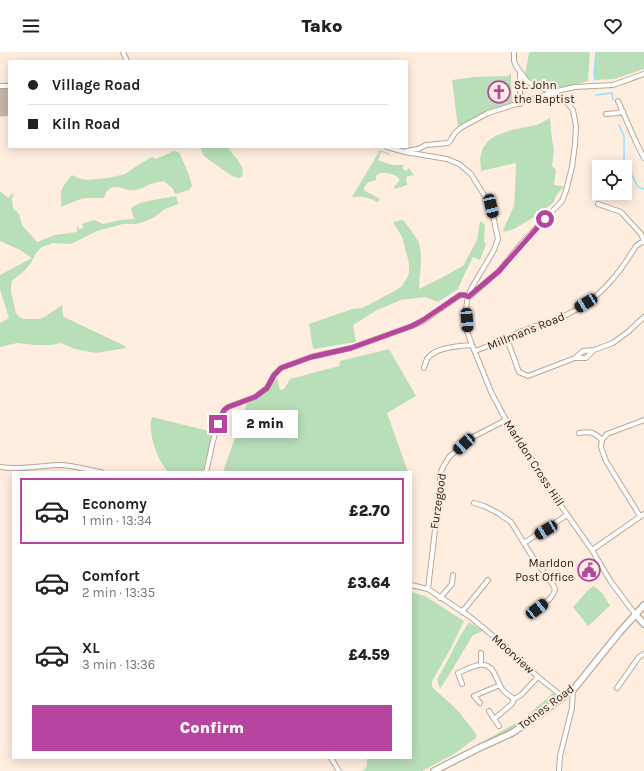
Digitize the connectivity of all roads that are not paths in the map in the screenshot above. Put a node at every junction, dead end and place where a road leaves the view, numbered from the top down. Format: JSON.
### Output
{"nodes":[{"id":1,"x":123,"y":52,"type":"edge"},
{"id":2,"x":514,"y":52,"type":"edge"},
{"id":3,"x":125,"y":60,"type":"edge"},
{"id":4,"x":520,"y":73,"type":"junction"},
{"id":5,"x":644,"y":74,"type":"edge"},
{"id":6,"x":553,"y":92,"type":"junction"},
{"id":7,"x":618,"y":101,"type":"dead end"},
{"id":8,"x":520,"y":104,"type":"junction"},
{"id":9,"x":623,"y":111,"type":"junction"},
{"id":10,"x":606,"y":114,"type":"dead end"},
{"id":11,"x":390,"y":148,"type":"edge"},
{"id":12,"x":404,"y":152,"type":"junction"},
{"id":13,"x":644,"y":158,"type":"edge"},
{"id":14,"x":598,"y":204,"type":"dead end"},
{"id":15,"x":644,"y":241,"type":"edge"},
{"id":16,"x":468,"y":297,"type":"junction"},
{"id":17,"x":644,"y":317,"type":"edge"},
{"id":18,"x":506,"y":339,"type":"junction"},
{"id":19,"x":472,"y":345,"type":"junction"},
{"id":20,"x":594,"y":350,"type":"junction"},
{"id":21,"x":475,"y":351,"type":"junction"},
{"id":22,"x":575,"y":358,"type":"junction"},
{"id":23,"x":424,"y":368,"type":"dead end"},
{"id":24,"x":506,"y":420,"type":"junction"},
{"id":25,"x":644,"y":420,"type":"edge"},
{"id":26,"x":579,"y":433,"type":"dead end"},
{"id":27,"x":602,"y":440,"type":"junction"},
{"id":28,"x":0,"y":467,"type":"edge"},
{"id":29,"x":95,"y":471,"type":"edge"},
{"id":30,"x":206,"y":471,"type":"edge"},
{"id":31,"x":474,"y":503,"type":"dead end"},
{"id":32,"x":568,"y":515,"type":"junction"},
{"id":33,"x":642,"y":515,"type":"edge"},
{"id":34,"x":524,"y":543,"type":"junction"},
{"id":35,"x":592,"y":550,"type":"junction"},
{"id":36,"x":453,"y":574,"type":"dead end"},
{"id":37,"x":488,"y":580,"type":"dead end"},
{"id":38,"x":412,"y":585,"type":"edge"},
{"id":39,"x":428,"y":589,"type":"junction"},
{"id":40,"x":440,"y":598,"type":"junction"},
{"id":41,"x":644,"y":605,"type":"edge"},
{"id":42,"x":537,"y":609,"type":"dead end"},
{"id":43,"x":462,"y":612,"type":"junction"},
{"id":44,"x":635,"y":614,"type":"junction"},
{"id":45,"x":644,"y":624,"type":"edge"},
{"id":46,"x":481,"y":653,"type":"dead end"},
{"id":47,"x":644,"y":654,"type":"edge"},
{"id":48,"x":481,"y":664,"type":"junction"},
{"id":49,"x":538,"y":676,"type":"junction"},
{"id":50,"x":462,"y":684,"type":"dead end"},
{"id":51,"x":500,"y":685,"type":"junction"},
{"id":52,"x":616,"y":688,"type":"dead end"},
{"id":53,"x":573,"y":690,"type":"junction"},
{"id":54,"x":563,"y":697,"type":"junction"},
{"id":55,"x":514,"y":699,"type":"junction"},
{"id":56,"x":480,"y":704,"type":"dead end"},
{"id":57,"x":489,"y":711,"type":"dead end"},
{"id":58,"x":494,"y":718,"type":"junction"},
{"id":59,"x":499,"y":726,"type":"dead end"},
{"id":60,"x":332,"y":759,"type":"edge"},
{"id":61,"x":340,"y":771,"type":"edge"},
{"id":62,"x":434,"y":771,"type":"edge"},
{"id":63,"x":559,"y":771,"type":"edge"}],
"edges":[{"from":1,"to":3,"type":"street"},
{"from":2,"to":4,"type":"street"},
{"from":4,"to":6,"type":"street"},
{"from":4,"to":8,"type":"street"},
{"from":5,"to":6,"type":"street"},
{"from":6,"to":8,"type":"street"},
{"from":6,"to":16,"type":"street"},
{"from":7,"to":9,"type":"street"},
{"from":8,"to":12,"type":"street"},
{"from":9,"to":10,"type":"street"},
{"from":9,"to":13,"type":"street"},
{"from":11,"to":12,"type":"street"},
{"from":12,"to":16,"type":"street"},
{"from":14,"to":15,"type":"street"},
{"from":15,"to":18,"type":"street","name":"Millmans Road"},
{"from":16,"to":19,"type":"street","name":"Marldon Cross Hill"},
{"from":16,"to":30,"type":"street"},
{"from":17,"to":20,"type":"street"},
{"from":18,"to":21,"type":"street","name":"Millmans Road"},
{"from":18,"to":22,"type":"street"},
{"from":19,"to":21,"type":"street","name":"Marldon Cross Hill"},
{"from":19,"to":23,"type":"street"},
{"from":20,"to":22,"type":"street"},
{"from":20,"to":22,"type":"street"},
{"from":21,"to":24,"type":"street","name":"Marldon Cross Hill"},
{"from":24,"to":32,"type":"street","name":"Marldon Cross Hill"},
{"from":24,"to":39,"type":"street","name":"Furzegood"},
{"from":25,"to":27,"type":"street"},
{"from":26,"to":27,"type":"street"},
{"from":27,"to":33,"type":"street"},
{"from":28,"to":29,"type":"street"},
{"from":31,"to":34,"type":"street"},
{"from":32,"to":34,"type":"street"},
{"from":32,"to":35,"type":"street","name":"Marldon Cross Hill"},
{"from":33,"to":35,"type":"street"},
{"from":34,"to":42,"type":"street"},
{"from":35,"to":44,"type":"street","name":"Marldon Cross Hill"},
{"from":36,"to":40,"type":"street"},
{"from":37,"to":43,"type":"street"},
{"from":38,"to":39,"type":"street"},
{"from":39,"to":40,"type":"street","name":"Moorview"},
{"from":40,"to":43,"type":"street","name":"Moorview"},
{"from":41,"to":44,"type":"street","name":"Totnes Road"},
{"from":43,"to":49,"type":"street","name":"Moorview"},
{"from":44,"to":45,"type":"street"},
{"from":44,"to":53,"type":"street","name":"Totnes Road"},
{"from":46,"to":48,"type":"street"},
{"from":47,"to":52,"type":"street"},
{"from":48,"to":50,"type":"street"},
{"from":48,"to":51,"type":"street"},
{"from":49,"to":54,"type":"street","name":"Moorview"},
{"from":49,"to":55,"type":"street"},
{"from":51,"to":55,"type":"street"},
{"from":51,"to":56,"type":"street"},
{"from":53,"to":54,"type":"street","name":"Totnes Road"},
{"from":53,"to":63,"type":"street"},
{"from":54,"to":62,"type":"street","name":"Totnes Road"},
{"from":55,"to":58,"type":"street"},
{"from":57,"to":58,"type":"street"},
{"from":58,"to":59,"type":"street"},
{"from":60,"to":61,"type":"street"}]}
